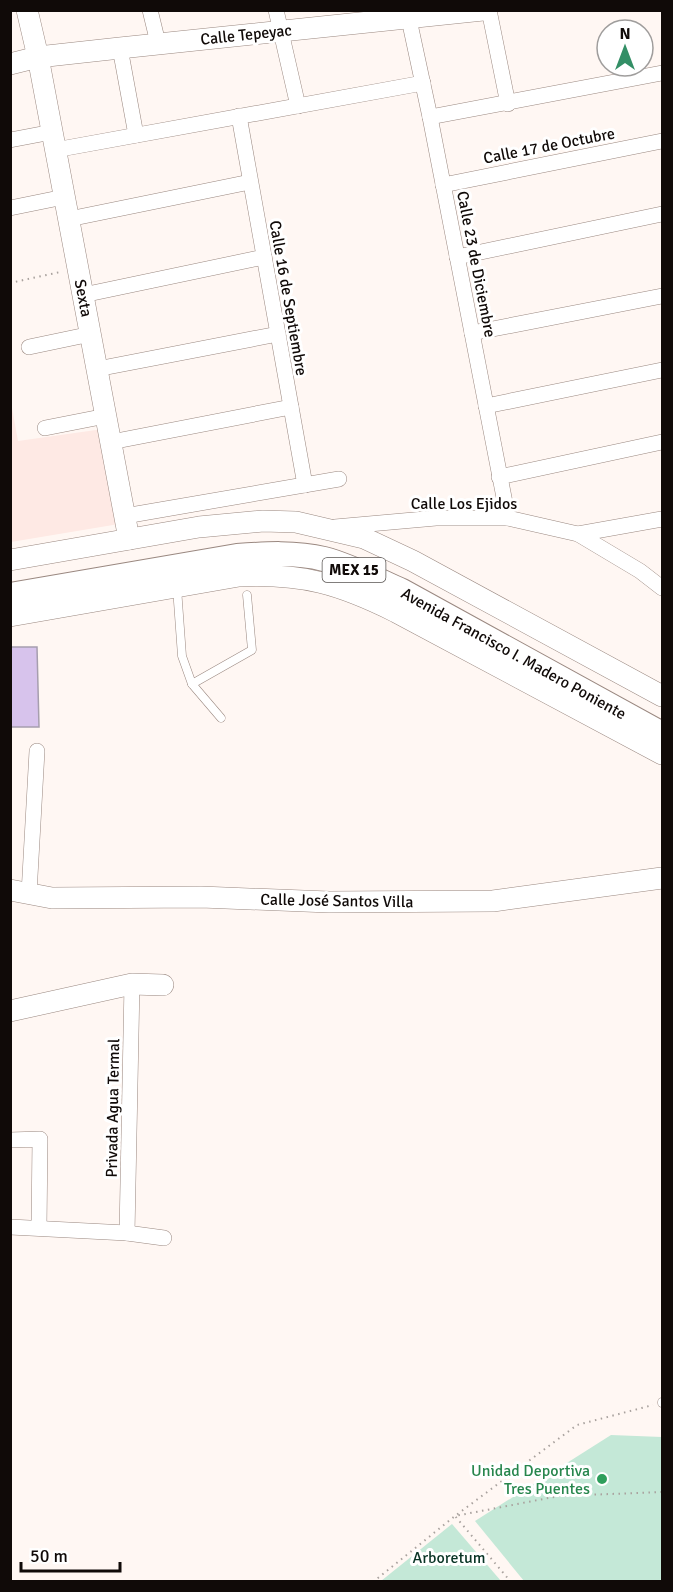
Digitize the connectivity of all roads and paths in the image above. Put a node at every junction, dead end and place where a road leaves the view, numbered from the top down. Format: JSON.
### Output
{"nodes":[{"id":1,"x":27,"y":10,"type":"edge"},
{"id":2,"x":150,"y":10,"type":"edge"},
{"id":3,"x":483,"y":10,"type":"edge"},
{"id":4,"x":489,"y":10,"type":"edge"},
{"id":5,"x":408,"y":14,"type":"edge"},
{"id":6,"x":279,"y":21,"type":"edge"},
{"id":7,"x":158,"y":44,"type":"junction"},
{"id":8,"x":120,"y":48,"type":"junction"},
{"id":9,"x":38,"y":57,"type":"junction"},
{"id":10,"x":10,"y":64,"type":"edge"},
{"id":11,"x":663,"y":73,"type":"edge"},
{"id":12,"x":423,"y":83,"type":"junction"},
{"id":13,"x":508,"y":104,"type":"junction"},
{"id":14,"x":298,"y":106,"type":"junction"},
{"id":15,"x":239,"y":116,"type":"junction"},
{"id":16,"x":430,"y":117,"type":"junction"},
{"id":17,"x":136,"y":135,"type":"junction"},
{"id":18,"x":10,"y":140,"type":"edge"},
{"id":19,"x":54,"y":141,"type":"junction"},
{"id":20,"x":663,"y":141,"type":"edge"},
{"id":21,"x":250,"y":182,"type":"junction"},
{"id":22,"x":443,"y":185,"type":"junction"},
{"id":23,"x":64,"y":197,"type":"junction"},
{"id":24,"x":10,"y":208,"type":"edge"},
{"id":25,"x":663,"y":214,"type":"edge"},
{"id":26,"x":69,"y":219,"type":"junction"},
{"id":27,"x":264,"y":257,"type":"junction"},
{"id":28,"x":457,"y":257,"type":"junction"},
{"id":29,"x":78,"y":268,"type":"junction"},
{"id":30,"x":10,"y":283,"type":"edge"},
{"id":31,"x":83,"y":295,"type":"junction"},
{"id":32,"x":663,"y":296,"type":"edge"},
{"id":33,"x":472,"y":333,"type":"junction"},
{"id":34,"x":91,"y":334,"type":"junction"},
{"id":35,"x":278,"y":334,"type":"junction"},
{"id":36,"x":29,"y":347,"type":"dead end"},
{"id":37,"x":97,"y":369,"type":"junction"},
{"id":38,"x":663,"y":370,"type":"edge"},
{"id":39,"x":486,"y":406,"type":"junction"},
{"id":40,"x":291,"y":407,"type":"junction"},
{"id":41,"x":106,"y":416,"type":"junction"},
{"id":42,"x":45,"y":428,"type":"dead end"},
{"id":43,"x":111,"y":442,"type":"junction"},
{"id":44,"x":663,"y":442,"type":"edge"},
{"id":45,"x":499,"y":477,"type":"junction"},
{"id":46,"x":339,"y":479,"type":"dead end"},
{"id":47,"x":306,"y":485,"type":"junction"},
{"id":48,"x":125,"y":516,"type":"junction"},
{"id":49,"x":508,"y":518,"type":"junction"},
{"id":50,"x":663,"y":519,"type":"edge"},
{"id":51,"x":321,"y":528,"type":"junction"},
{"id":52,"x":578,"y":534,"type":"junction"},
{"id":53,"x":129,"y":539,"type":"junction"},
{"id":54,"x":10,"y":560,"type":"edge"},
{"id":55,"x":10,"y":581,"type":"edge"},
{"id":56,"x":177,"y":586,"type":"junction"},
{"id":57,"x":663,"y":588,"type":"edge"},
{"id":58,"x":10,"y":595,"type":"edge"},
{"id":59,"x":247,"y":596,"type":"dead end"},
{"id":60,"x":10,"y":616,"type":"edge"},
{"id":61,"x":192,"y":684,"type":"junction"},
{"id":62,"x":663,"y":696,"type":"edge"},
{"id":63,"x":221,"y":718,"type":"dead end"},
{"id":64,"x":663,"y":718,"type":"edge"},
{"id":65,"x":663,"y":734,"type":"edge"},
{"id":66,"x":37,"y":750,"type":"dead end"},
{"id":67,"x":663,"y":754,"type":"edge"},
{"id":68,"x":663,"y":878,"type":"edge"},
{"id":69,"x":20,"y":892,"type":"edge"},
{"id":70,"x":132,"y":984,"type":"junction"},
{"id":71,"x":163,"y":985,"type":"dead end"},
{"id":72,"x":12,"y":1013,"type":"edge"},
{"id":73,"x":10,"y":1140,"type":"edge"},
{"id":74,"x":10,"y":1227,"type":"edge"},
{"id":75,"x":39,"y":1228,"type":"junction"},
{"id":76,"x":127,"y":1233,"type":"junction"},
{"id":77,"x":164,"y":1238,"type":"dead end"},
{"id":78,"x":662,"y":1403,"type":"edge"},
{"id":79,"x":663,"y":1492,"type":"edge"},
{"id":80,"x":455,"y":1516,"type":"junction"},
{"id":81,"x":373,"y":1581,"type":"edge"},
{"id":82,"x":511,"y":1581,"type":"edge"}],
"edges":[{"from":1,"to":9,"type":"street","name":"Sexta"},
{"from":2,"to":7,"type":"street"},
{"from":3,"to":5,"type":"street","name":"Calle Tepeyac"},
{"from":4,"to":13,"type":"street"},
{"from":5,"to":6,"type":"street","name":"Calle Tepeyac"},
{"from":5,"to":12,"type":"street","name":"Calle 23 de Diciembre"},
{"from":6,"to":7,"type":"street","name":"Calle Tepeyac"},
{"from":6,"to":14,"type":"street"},
{"from":7,"to":8,"type":"street","name":"Calle Tepeyac"},
{"from":8,"to":9,"type":"street","name":"Calle Tepeyac"},
{"from":8,"to":17,"type":"street"},
{"from":9,"to":10,"type":"street","name":"Calle Tepeyac"},
{"from":9,"to":19,"type":"street","name":"Sexta"},
{"from":11,"to":13,"type":"street"},
{"from":12,"to":14,"type":"street"},
{"from":12,"to":16,"type":"street","name":"Calle 23 de Diciembre"},
{"from":13,"to":16,"type":"street"},
{"from":14,"to":15,"type":"street"},
{"from":15,"to":17,"type":"street"},
{"from":15,"to":21,"type":"street","name":"Calle 16 de Septiembre"},
{"from":16,"to":22,"type":"street","name":"Calle 23 de Diciembre"},
{"from":17,"to":19,"type":"street"},
{"from":18,"to":19,"type":"street"},
{"from":19,"to":23,"type":"street","name":"Sexta"},
{"from":20,"to":22,"type":"street","name":"Calle 17 de Octubre"},
{"from":21,"to":26,"type":"street"},
{"from":21,"to":27,"type":"street","name":"Calle 16 de Septiembre"},
{"from":22,"to":28,"type":"street","name":"Calle 23 de Diciembre"},
{"from":23,"to":24,"type":"street"},
{"from":23,"to":26,"type":"street","name":"Sexta"},
{"from":25,"to":28,"type":"street"},
{"from":26,"to":29,"type":"street","name":"Sexta"},
{"from":27,"to":31,"type":"street"},
{"from":27,"to":35,"type":"street","name":"Calle 16 de Septiembre"},
{"from":28,"to":33,"type":"street","name":"Calle 23 de Diciembre"},
{"from":29,"to":30,"type":"path"},
{"from":29,"to":31,"type":"street","name":"Sexta"},
{"from":31,"to":34,"type":"street","name":"Sexta"},
{"from":32,"to":33,"type":"street"},
{"from":33,"to":39,"type":"street","name":"Calle 23 de Diciembre"},
{"from":34,"to":36,"type":"street"},
{"from":34,"to":37,"type":"street","name":"Sexta"},
{"from":35,"to":37,"type":"street"},
{"from":35,"to":40,"type":"street","name":"Calle 16 de Septiembre"},
{"from":37,"to":41,"type":"street","name":"Sexta"},
{"from":38,"to":39,"type":"street"},
{"from":39,"to":45,"type":"street","name":"Calle 23 de Diciembre"},
{"from":40,"to":43,"type":"street"},
{"from":40,"to":47,"type":"street","name":"Calle 16 de Septiembre"},
{"from":41,"to":42,"type":"street"},
{"from":41,"to":43,"type":"street","name":"Sexta"},
{"from":43,"to":48,"type":"street","name":"Sexta"},
{"from":44,"to":45,"type":"street"},
{"from":45,"to":49,"type":"street","name":"Calle 23 de Diciembre"},
{"from":46,"to":47,"type":"street"},
{"from":47,"to":48,"type":"street"},
{"from":48,"to":53,"type":"street","name":"Sexta"},
{"from":49,"to":51,"type":"street","name":"Calle Los Ejidos"},
{"from":49,"to":52,"type":"street","name":"Calle Los Ejidos"},
{"from":50,"to":52,"type":"street"},
{"from":51,"to":53,"type":"street","name":"Avenida Francisco I. Madero Poniente"},
{"from":51,"to":62,"type":"street","name":"Avenida Francisco I. Madero Poniente"},
{"from":52,"to":57,"type":"street","name":"Calle Los Ejidos"},
{"from":53,"to":54,"type":"street","name":"Avenida Francisco I. Madero Poniente"},
{"from":55,"to":64,"type":"main road","name":"Avenida Francisco I. Madero Poniente","number":"MEX 15"},
{"from":56,"to":60,"type":"street"},
{"from":56,"to":61,"type":"lane"},
{"from":56,"to":67,"type":"street"},
{"from":58,"to":65,"type":"main road","name":"Avenida Francisco I. Madero Poniente","number":"MEX 15"},
{"from":59,"to":61,"type":"lane"},
{"from":61,"to":63,"type":"lane"},
{"from":66,"to":69,"type":"street"},
{"from":68,"to":69,"type":"street","name":"Calle José Santos Villa"},
{"from":70,"to":71,"type":"street"},
{"from":70,"to":72,"type":"street"},
{"from":70,"to":76,"type":"street","name":"Privada Agua Termal"},
{"from":73,"to":75,"type":"street"},
{"from":74,"to":75,"type":"street"},
{"from":75,"to":76,"type":"street"},
{"from":76,"to":77,"type":"street"},
{"from":78,"to":80,"type":"path"},
{"from":79,"to":80,"type":"path"},
{"from":80,"to":81,"type":"path"},
{"from":80,"to":82,"type":"path"}]}
